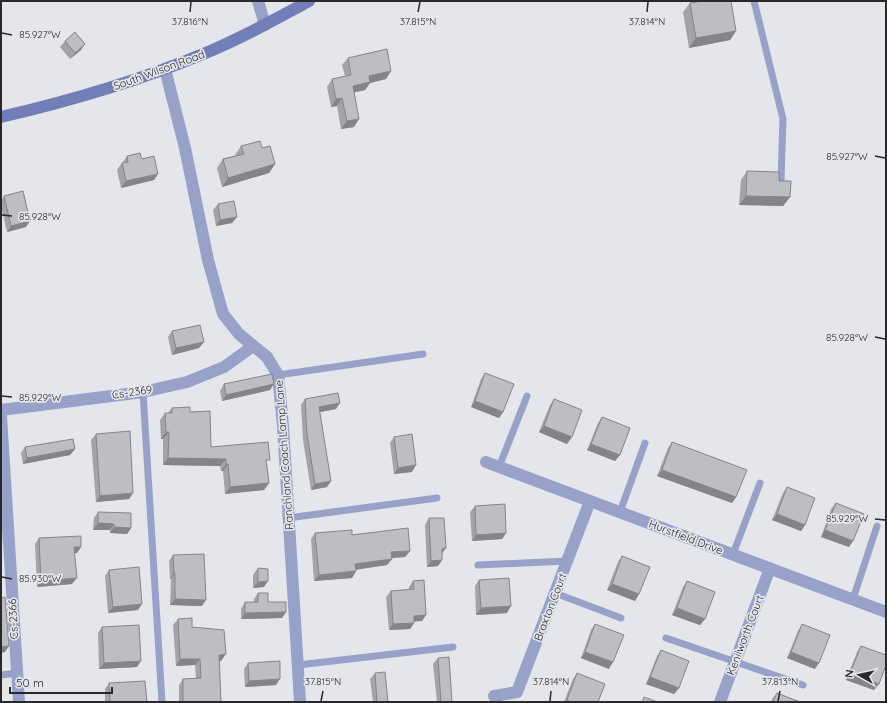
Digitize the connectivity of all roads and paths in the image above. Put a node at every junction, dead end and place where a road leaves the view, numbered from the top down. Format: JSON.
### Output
{"nodes":[{"id":1,"x":258,"y":1,"type":"edge"},
{"id":2,"x":309,"y":1,"type":"edge"},
{"id":3,"x":754,"y":1,"type":"edge"},
{"id":4,"x":265,"y":25,"type":"junction"},
{"id":5,"x":165,"y":69,"type":"junction"},
{"id":6,"x":1,"y":117,"type":"edge"},
{"id":7,"x":781,"y":180,"type":"edge"},
{"id":8,"x":253,"y":346,"type":"junction"},
{"id":9,"x":423,"y":354,"type":"dead end"},
{"id":10,"x":278,"y":375,"type":"junction"},
{"id":11,"x":143,"y":392,"type":"junction"},
{"id":12,"x":527,"y":396,"type":"dead end"},
{"id":13,"x":1,"y":410,"type":"edge"},
{"id":14,"x":1,"y":416,"type":"edge"},
{"id":15,"x":645,"y":443,"type":"dead end"},
{"id":16,"x":486,"y":462,"type":"dead end"},
{"id":17,"x":499,"y":467,"type":"junction"},
{"id":18,"x":760,"y":483,"type":"dead end"},
{"id":19,"x":438,"y":498,"type":"dead end"},
{"id":20,"x":590,"y":501,"type":"junction"},
{"id":21,"x":620,"y":512,"type":"junction"},
{"id":22,"x":288,"y":518,"type":"junction"},
{"id":23,"x":4,"y":520,"type":"edge"},
{"id":24,"x":877,"y":526,"type":"dead end"},
{"id":25,"x":733,"y":554,"type":"junction"},
{"id":26,"x":567,"y":561,"type":"junction"},
{"id":27,"x":478,"y":565,"type":"dead end"},
{"id":28,"x":770,"y":568,"type":"junction"},
{"id":29,"x":555,"y":593,"type":"junction"},
{"id":30,"x":853,"y":599,"type":"junction"},
{"id":31,"x":886,"y":612,"type":"edge"},
{"id":32,"x":621,"y":618,"type":"dead end"},
{"id":33,"x":666,"y":638,"type":"dead end"},
{"id":34,"x":453,"y":647,"type":"dead end"},
{"id":35,"x":735,"y":662,"type":"junction"},
{"id":36,"x":298,"y":665,"type":"junction"},
{"id":37,"x":16,"y":673,"type":"junction"},
{"id":38,"x":1,"y":674,"type":"edge"},
{"id":39,"x":803,"y":686,"type":"dead end"},
{"id":40,"x":503,"y":697,"type":"edge"},
{"id":41,"x":19,"y":702,"type":"edge"},
{"id":42,"x":162,"y":702,"type":"edge"},
{"id":43,"x":300,"y":702,"type":"edge"},
{"id":44,"x":720,"y":702,"type":"edge"}],
"edges":[{"from":1,"to":4,"type":"street"},
{"from":2,"to":4,"type":"main road","name":"South Wilson Road"},
{"from":3,"to":7,"type":"lane"},
{"from":4,"to":5,"type":"main road","name":"South Wilson Road"},
{"from":5,"to":6,"type":"main road","name":"South Wilson Road"},
{"from":5,"to":8,"type":"street","name":"Ranchland Coach Lamp Lane"},
{"from":8,"to":10,"type":"street","name":"Ranchland Coach Lamp Lane"},
{"from":8,"to":11,"type":"street","name":"Cs-2369"},
{"from":9,"to":10,"type":"lane"},
{"from":10,"to":22,"type":"street","name":"Ranchland Coach Lamp Lane"},
{"from":11,"to":13,"type":"street","name":"Cs-2369"},
{"from":11,"to":42,"type":"lane"},
{"from":12,"to":17,"type":"lane"},
{"from":14,"to":23,"type":"street","name":"Cs-2366"},
{"from":15,"to":21,"type":"lane"},
{"from":16,"to":17,"type":"street","name":"Hurstfield Drive"},
{"from":17,"to":20,"type":"street","name":"Hurstfield Drive"},
{"from":18,"to":25,"type":"lane"},
{"from":19,"to":22,"type":"lane"},
{"from":20,"to":21,"type":"street","name":"Hurstfield Drive"},
{"from":20,"to":26,"type":"street","name":"Braxton Court"},
{"from":21,"to":25,"type":"street","name":"Hurstfield Drive"},
{"from":22,"to":36,"type":"street","name":"Ranchland Coach Lamp Lane"},
{"from":23,"to":37,"type":"street","name":"Cs-2366"},
{"from":24,"to":30,"type":"lane"},
{"from":25,"to":28,"type":"street","name":"Hurstfield Drive"},
{"from":26,"to":27,"type":"lane"},
{"from":26,"to":29,"type":"street","name":"Braxton Court"},
{"from":28,"to":30,"type":"street","name":"Hurstfield Drive"},
{"from":28,"to":35,"type":"street","name":"Kenilworth Court"},
{"from":29,"to":32,"type":"lane"},
{"from":29,"to":40,"type":"street","name":"Braxton Court"},
{"from":30,"to":31,"type":"street","name":"Hurstfield Drive"},
{"from":33,"to":35,"type":"lane"},
{"from":34,"to":36,"type":"lane"},
{"from":35,"to":39,"type":"lane"},
{"from":35,"to":44,"type":"street","name":"Kenilworth Court"},
{"from":36,"to":43,"type":"street","name":"Ranchland Coach Lamp Lane"},
{"from":37,"to":38,"type":"lane"},
{"from":37,"to":41,"type":"street","name":"Cs-2366"}]}
